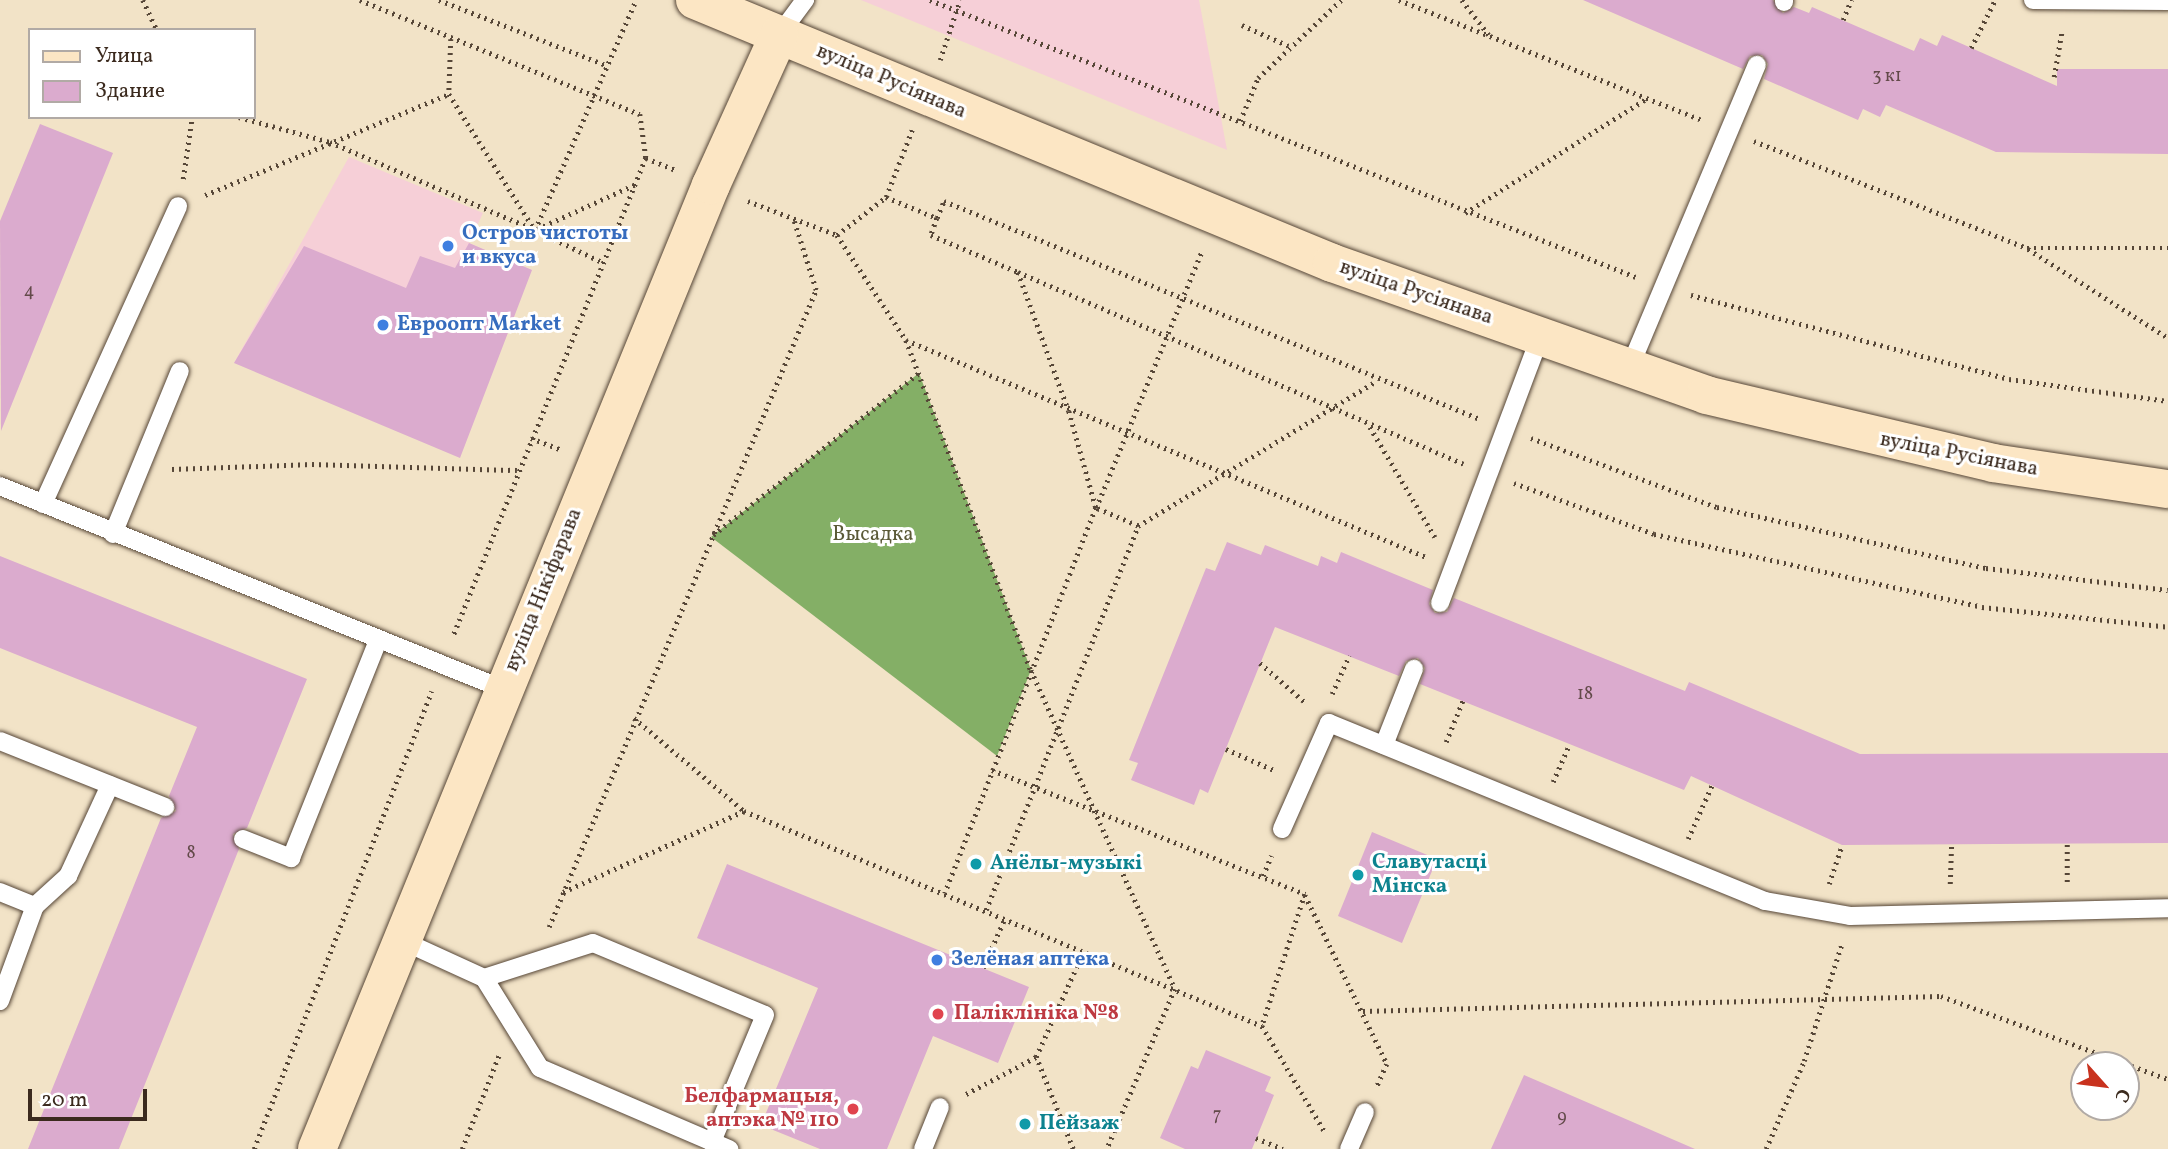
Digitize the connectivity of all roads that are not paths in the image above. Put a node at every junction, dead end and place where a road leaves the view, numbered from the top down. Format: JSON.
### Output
{"nodes":[{"id":1,"x":695,"y":0,"type":"edge"},
{"id":2,"x":805,"y":0,"type":"edge"},
{"id":3,"x":2033,"y":0,"type":"edge"},
{"id":4,"x":2168,"y":1,"type":"edge"},
{"id":5,"x":779,"y":36,"type":"junction"},
{"id":6,"x":1757,"y":65,"type":"dead end"},
{"id":7,"x":178,"y":206,"type":"road end"},
{"id":8,"x":1540,"y":337,"type":"junction"},
{"id":9,"x":1629,"y":369,"type":"junction"},
{"id":10,"x":180,"y":371,"type":"dead end"},
{"id":11,"x":0,"y":486,"type":"edge"},
{"id":12,"x":2168,"y":489,"type":"edge"},
{"id":13,"x":43,"y":504,"type":"junction"},
{"id":14,"x":113,"y":534,"type":"junction"},
{"id":15,"x":1440,"y":603,"type":"dead end"},
{"id":16,"x":377,"y":643,"type":"junction"},
{"id":17,"x":1414,"y":669,"type":"dead end"},
{"id":18,"x":503,"y":689,"type":"junction"},
{"id":19,"x":0,"y":740,"type":"edge"},
{"id":20,"x":1384,"y":746,"type":"junction"},
{"id":21,"x":110,"y":785,"type":"junction"},
{"id":22,"x":165,"y":807,"type":"dead end"},
{"id":23,"x":1282,"y":829,"type":"dead end"},
{"id":24,"x":243,"y":839,"type":"dead end"},
{"id":25,"x":0,"y":892,"type":"edge"},
{"id":26,"x":35,"y":906,"type":"junction"},
{"id":27,"x":2168,"y":908,"type":"edge"},
{"id":28,"x":403,"y":942,"type":"junction"},
{"id":29,"x":484,"y":978,"type":"junction"},
{"id":30,"x":0,"y":1001,"type":"edge"},
{"id":31,"x":940,"y":1107,"type":"road end"},
{"id":32,"x":1365,"y":1112,"type":"road end"},
{"id":33,"x":721,"y":1146,"type":"edge"},
{"id":34,"x":317,"y":1149,"type":"edge"},
{"id":35,"x":923,"y":1149,"type":"edge"},
{"id":36,"x":1349,"y":1149,"type":"edge"}],
"edges":[{"from":1,"to":5,"type":"main road","name":"вуліца Русіянава"},
{"from":2,"to":5,"type":"lane"},
{"from":3,"to":4,"type":"lane"},
{"from":5,"to":8,"type":"main road","name":"вуліца Русіянава"},
{"from":5,"to":18,"type":"main road","name":"вуліца Нікіфарава"},
{"from":6,"to":9,"type":"lane"},
{"from":7,"to":13,"type":"lane"},
{"from":8,"to":9,"type":"main road","name":"вуліца Русіянава"},
{"from":8,"to":15,"type":"lane"},
{"from":9,"to":12,"type":"main road","name":"вуліца Русіянава"},
{"from":10,"to":14,"type":"lane"},
{"from":11,"to":13,"type":"lane"},
{"from":13,"to":14,"type":"lane"},
{"from":14,"to":16,"type":"lane"},
{"from":16,"to":18,"type":"lane"},
{"from":16,"to":24,"type":"lane"},
{"from":17,"to":20,"type":"lane"},
{"from":18,"to":28,"type":"main road","name":"вуліца Нікіфарава"},
{"from":19,"to":21,"type":"lane"},
{"from":20,"to":23,"type":"lane"},
{"from":20,"to":27,"type":"lane"},
{"from":21,"to":22,"type":"lane"},
{"from":21,"to":26,"type":"lane"},
{"from":25,"to":26,"type":"lane"},
{"from":26,"to":30,"type":"lane"},
{"from":28,"to":29,"type":"lane"},
{"from":28,"to":34,"type":"main road","name":"вуліца Нікіфарава"},
{"from":29,"to":33,"type":"lane"},
{"from":29,"to":33,"type":"lane"},
{"from":31,"to":35,"type":"lane"},
{"from":32,"to":36,"type":"lane"}]}
